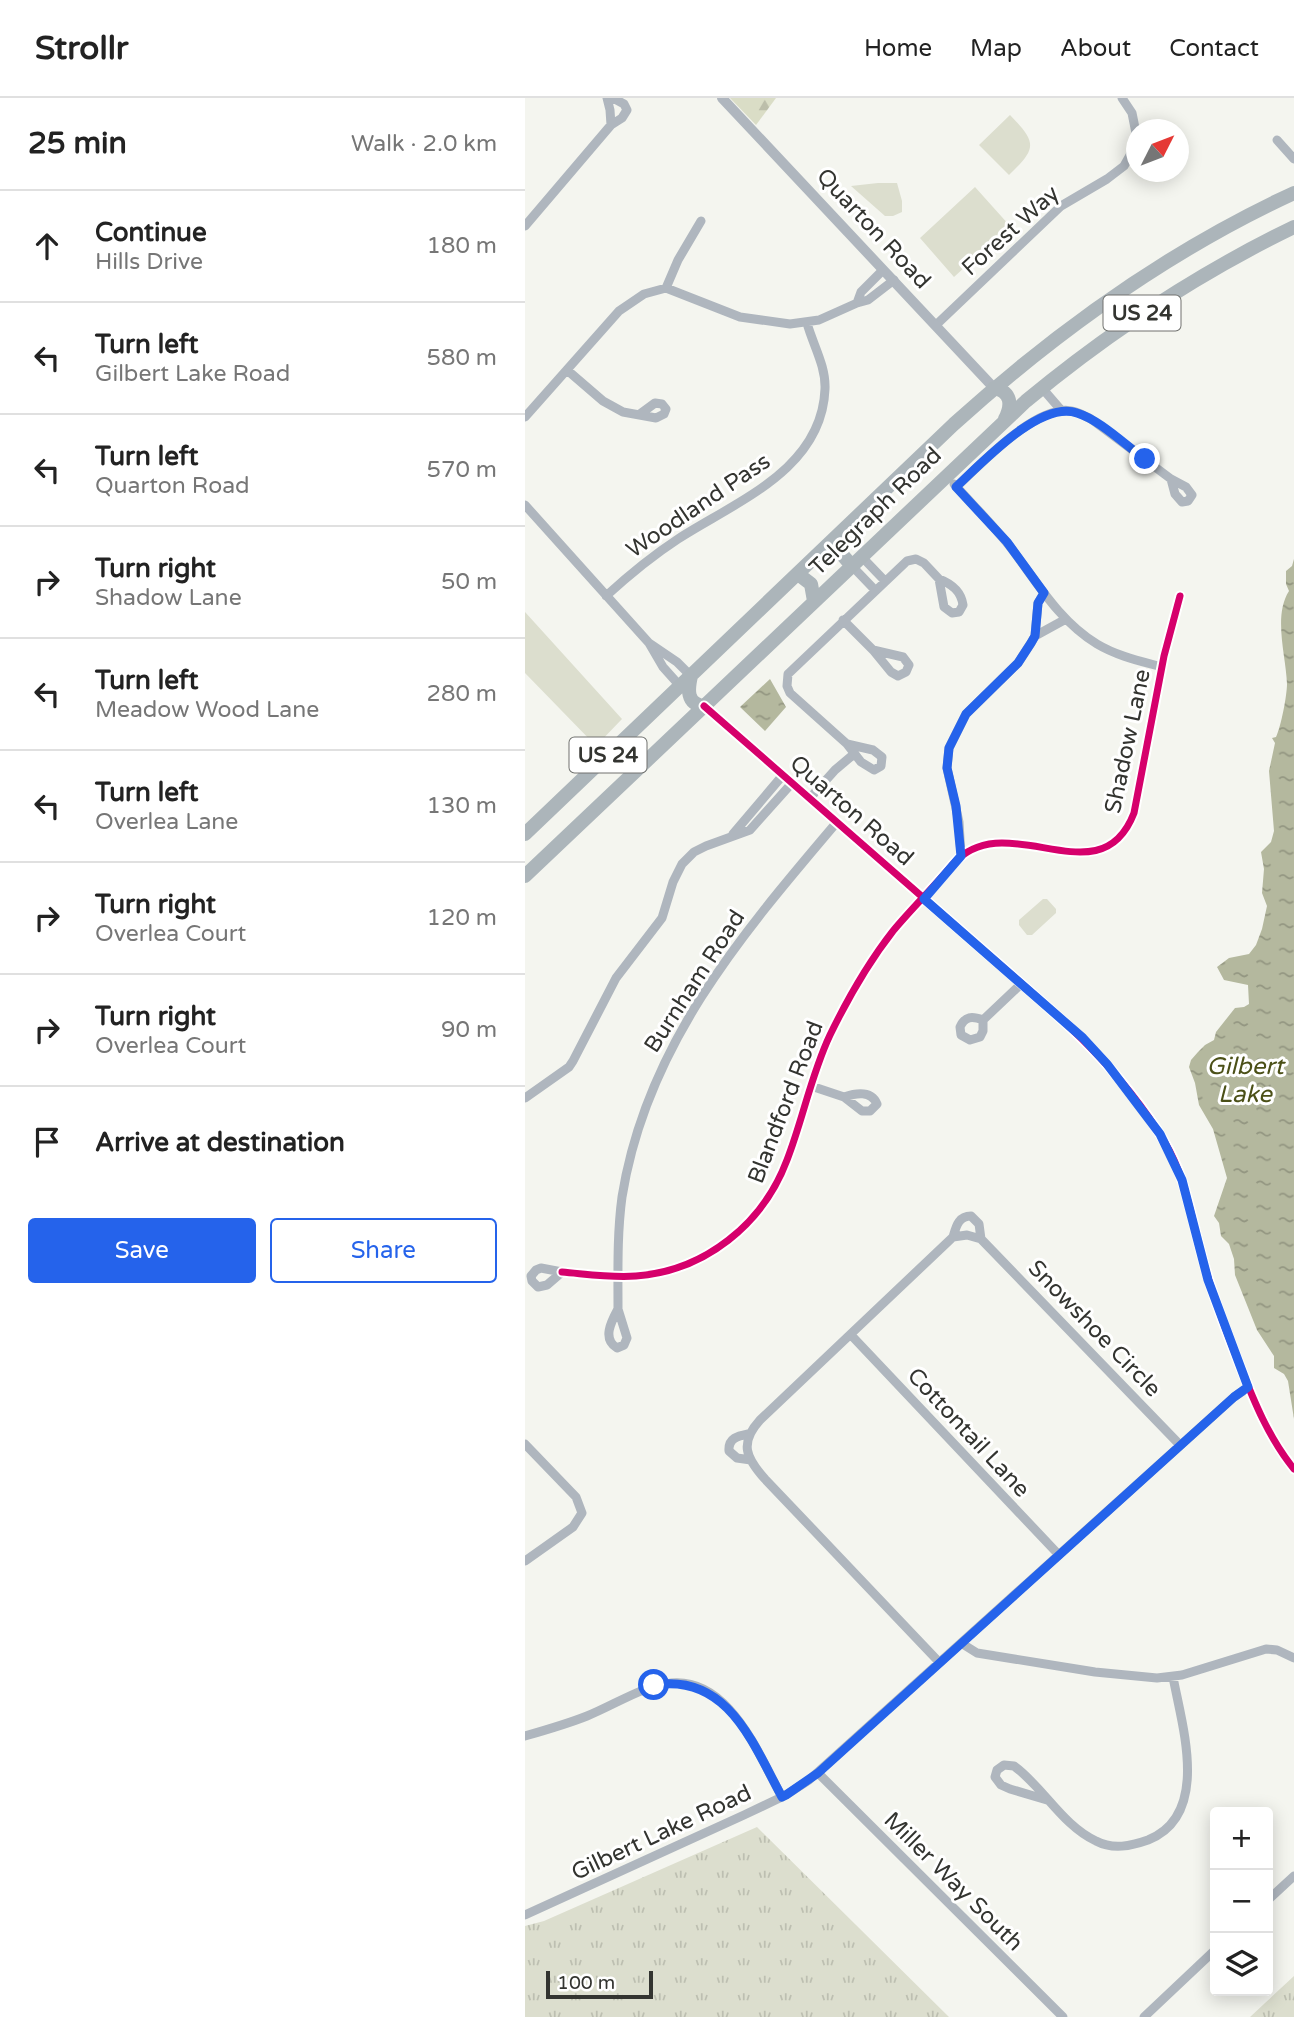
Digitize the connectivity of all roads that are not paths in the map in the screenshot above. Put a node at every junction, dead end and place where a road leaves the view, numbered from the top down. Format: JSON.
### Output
{"nodes":[{"id":1,"x":607,"y":98,"type":"edge"},
{"id":2,"x":613,"y":98,"type":"edge"},
{"id":3,"x":722,"y":98,"type":"edge"},
{"id":4,"x":1122,"y":98,"type":"edge"},
{"id":5,"x":611,"y":125,"type":"junction"},
{"id":6,"x":1277,"y":140,"type":"dead end"},
{"id":7,"x":1294,"y":159,"type":"edge"},
{"id":8,"x":1294,"y":193,"type":"edge"},
{"id":9,"x":701,"y":221,"type":"dead end"},
{"id":10,"x":525,"y":226,"type":"edge"},
{"id":11,"x":1294,"y":227,"type":"edge"},
{"id":12,"x":883,"y":270,"type":"junction"},
{"id":13,"x":894,"y":280,"type":"junction"},
{"id":14,"x":667,"y":288,"type":"junction"},
{"id":15,"x":857,"y":303,"type":"junction"},
{"id":16,"x":807,"y":323,"type":"junction"},
{"id":17,"x":936,"y":325,"type":"junction"},
{"id":18,"x":566,"y":370,"type":"junction"},
{"id":19,"x":1042,"y":387,"type":"junction"},
{"id":20,"x":994,"y":388,"type":"junction"},
{"id":21,"x":1061,"y":410,"type":"junction"},
{"id":22,"x":640,"y":414,"type":"dead end"},
{"id":23,"x":525,"y":417,"type":"edge"},
{"id":24,"x":1004,"y":420,"type":"junction"},
{"id":25,"x":946,"y":475,"type":"junction"},
{"id":26,"x":1171,"y":479,"type":"dead end"},
{"id":27,"x":956,"y":487,"type":"junction"},
{"id":28,"x":525,"y":505,"type":"edge"},
{"id":29,"x":838,"y":536,"type":"junction"},
{"id":30,"x":856,"y":561,"type":"junction"},
{"id":31,"x":798,"y":574,"type":"junction"},
{"id":32,"x":939,"y":579,"type":"dead end"},
{"id":33,"x":885,"y":581,"type":"junction"},
{"id":34,"x":875,"y":590,"type":"junction"},
{"id":35,"x":1044,"y":593,"type":"junction"},
{"id":36,"x":606,"y":596,"type":"junction"},
{"id":37,"x":1180,"y":596,"type":"dead end"},
{"id":38,"x":814,"y":601,"type":"junction"},
{"id":39,"x":1066,"y":619,"type":"junction"},
{"id":40,"x":843,"y":620,"type":"junction"},
{"id":41,"x":1035,"y":636,"type":"junction"},
{"id":42,"x":649,"y":643,"type":"junction"},
{"id":43,"x":873,"y":650,"type":"dead end"},
{"id":44,"x":1162,"y":667,"type":"junction"},
{"id":45,"x":686,"y":681,"type":"junction"},
{"id":46,"x":704,"y":706,"type":"junction"},
{"id":47,"x":847,"y":744,"type":"junction"},
{"id":48,"x":854,"y":754,"type":"junction"},
{"id":49,"x":787,"y":779,"type":"junction"},
{"id":50,"x":810,"y":798,"type":"junction"},
{"id":51,"x":837,"y":822,"type":"junction"},
{"id":52,"x":525,"y":834,"type":"edge"},
{"id":53,"x":961,"y":856,"type":"junction"},
{"id":54,"x":525,"y":876,"type":"edge"},
{"id":55,"x":924,"y":899,"type":"junction"},
{"id":56,"x":1021,"y":984,"type":"junction"},
{"id":57,"x":983,"y":1020,"type":"dead end"},
{"id":58,"x":811,"y":1086,"type":"junction"},
{"id":59,"x":844,"y":1097,"type":"dead end"},
{"id":60,"x":525,"y":1098,"type":"edge"},
{"id":61,"x":953,"y":1237,"type":"junction"},
{"id":62,"x":981,"y":1239,"type":"junction"},
{"id":63,"x":562,"y":1272,"type":"dead end"},
{"id":64,"x":618,"y":1276,"type":"junction"},
{"id":65,"x":618,"y":1309,"type":"dead end"},
{"id":66,"x":851,"y":1335,"type":"junction"},
{"id":67,"x":1248,"y":1387,"type":"junction"},
{"id":68,"x":748,"y":1434,"type":"junction"},
{"id":69,"x":525,"y":1444,"type":"edge"},
{"id":70,"x":1180,"y":1445,"type":"junction"},
{"id":71,"x":751,"y":1460,"type":"junction"},
{"id":72,"x":1294,"y":1469,"type":"edge"},
{"id":73,"x":1059,"y":1555,"type":"junction"},
{"id":74,"x":525,"y":1561,"type":"edge"},
{"id":75,"x":961,"y":1643,"type":"junction"},
{"id":76,"x":1294,"y":1658,"type":"edge"},
{"id":77,"x":939,"y":1662,"type":"junction"},
{"id":78,"x":1173,"y":1676,"type":"junction"},
{"id":79,"x":525,"y":1736,"type":"edge"},
{"id":80,"x":818,"y":1773,"type":"junction"},
{"id":81,"x":782,"y":1797,"type":"junction"},
{"id":82,"x":1047,"y":1800,"type":"junction"},
{"id":83,"x":1294,"y":1876,"type":"edge"},
{"id":84,"x":1273,"y":1895,"type":"edge"},
{"id":85,"x":525,"y":1914,"type":"edge"},
{"id":86,"x":1210,"y":1955,"type":"edge"},
{"id":87,"x":1063,"y":2017,"type":"edge"},
{"id":88,"x":1144,"y":2017,"type":"edge"}],
"edges":[{"from":1,"to":5,"type":"street"},
{"from":2,"to":5,"type":"street"},
{"from":3,"to":12,"type":"street","name":"Quarton Road"},
{"from":4,"to":17,"type":"street","name":"Forest Way"},
{"from":5,"to":10,"type":"street"},
{"from":6,"to":7,"type":"street"},
{"from":8,"to":20,"type":"highway","name":"Telegraph Road","number":"US 24"},
{"from":9,"to":14,"type":"street"},
{"from":11,"to":19,"type":"highway","name":"Telegraph Road","number":"US 24"},
{"from":12,"to":13,"type":"street","name":"Quarton Road"},
{"from":12,"to":15,"type":"street"},
{"from":13,"to":15,"type":"street"},
{"from":13,"to":17,"type":"street","name":"Quarton Road"},
{"from":14,"to":16,"type":"street"},
{"from":14,"to":18,"type":"street"},
{"from":15,"to":16,"type":"street"},
{"from":16,"to":36,"type":"street","name":"Woodland Pass"},
{"from":17,"to":20,"type":"street","name":"Quarton Road"},
{"from":18,"to":22,"type":"street"},
{"from":18,"to":23,"type":"street"},
{"from":19,"to":21,"type":"street"},
{"from":19,"to":24,"type":"highway","name":"Telegraph Road","number":"US 24"},
{"from":20,"to":24,"type":"highway"},
{"from":20,"to":29,"type":"highway","name":"Telegraph Road","number":"US 24"},
{"from":21,"to":26,"type":"street"},
{"from":21,"to":27,"type":"street"},
{"from":24,"to":25,"type":"highway","name":"Telegraph Road","number":"US 24"},
{"from":25,"to":27,"type":"street"},
{"from":25,"to":30,"type":"highway","name":"Telegraph Road","number":"US 24"},
{"from":27,"to":35,"type":"street"},
{"from":28,"to":36,"type":"street"},
{"from":29,"to":30,"type":"highway"},
{"from":29,"to":31,"type":"highway","name":"Telegraph Road","number":"US 24"},
{"from":30,"to":33,"type":"street"},
{"from":30,"to":34,"type":"street"},
{"from":30,"to":38,"type":"highway","name":"Telegraph Road","number":"US 24"},
{"from":31,"to":38,"type":"highway"},
{"from":31,"to":45,"type":"highway","name":"Telegraph Road","number":"US 24"},
{"from":32,"to":33,"type":"street"},
{"from":33,"to":34,"type":"street"},
{"from":34,"to":40,"type":"street"},
{"from":35,"to":39,"type":"street"},
{"from":35,"to":41,"type":"street"},
{"from":36,"to":42,"type":"street"},
{"from":37,"to":44,"type":"street","name":"Shadow Lane"},
{"from":38,"to":46,"type":"highway","name":"Telegraph Road","number":"US 24"},
{"from":39,"to":41,"type":"street"},
{"from":39,"to":44,"type":"street"},
{"from":40,"to":43,"type":"street"},
{"from":40,"to":47,"type":"street"},
{"from":41,"to":53,"type":"street"},
{"from":42,"to":45,"type":"street"},
{"from":42,"to":45,"type":"street"},
{"from":44,"to":53,"type":"street","name":"Shadow Lane"},
{"from":45,"to":46,"type":"highway"},
{"from":45,"to":52,"type":"highway","name":"Telegraph Road","number":"US 24"},
{"from":46,"to":49,"type":"street","name":"Quarton Road"},
{"from":46,"to":54,"type":"highway","name":"Telegraph Road","number":"US 24"},
{"from":47,"to":48,"type":"street"},
{"from":47,"to":48,"type":"street"},
{"from":48,"to":50,"type":"street"},
{"from":49,"to":50,"type":"street","name":"Quarton Road"},
{"from":49,"to":60,"type":"street"},
{"from":50,"to":51,"type":"street","name":"Quarton Road"},
{"from":51,"to":55,"type":"street","name":"Quarton Road"},
{"from":51,"to":64,"type":"street","name":"Burnham Road"},
{"from":53,"to":55,"type":"street"},
{"from":55,"to":56,"type":"street","name":"Quarton Road"},
{"from":55,"to":58,"type":"street","name":"Blandford Road"},
{"from":56,"to":57,"type":"street"},
{"from":56,"to":67,"type":"street","name":"Quarton Road"},
{"from":58,"to":59,"type":"street"},
{"from":58,"to":64,"type":"street","name":"Blandford Road"},
{"from":61,"to":62,"type":"street"},
{"from":61,"to":62,"type":"street","name":"Snowshoe Circle"},
{"from":61,"to":66,"type":"street","name":"Snowshoe Circle"},
{"from":62,"to":70,"type":"street","name":"Snowshoe Circle"},
{"from":63,"to":64,"type":"street","name":"Blandford Road"},
{"from":64,"to":65,"type":"street","name":"Burnham Road"},
{"from":66,"to":68,"type":"street","name":"Snowshoe Circle"},
{"from":66,"to":73,"type":"street","name":"Cottontail Lane"},
{"from":67,"to":70,"type":"street","name":"Gilbert Lake Road"},
{"from":67,"to":72,"type":"street","name":"Quarton Road"},
{"from":68,"to":71,"type":"street"},
{"from":68,"to":71,"type":"street","name":"Snowshoe Circle"},
{"from":69,"to":74,"type":"street"},
{"from":70,"to":73,"type":"street","name":"Gilbert Lake Road"},
{"from":71,"to":77,"type":"street","name":"Snowshoe Circle"},
{"from":73,"to":75,"type":"street","name":"Gilbert Lake Road"},
{"from":75,"to":77,"type":"street","name":"Gilbert Lake Road"},
{"from":75,"to":78,"type":"street"},
{"from":76,"to":78,"type":"street"},
{"from":77,"to":80,"type":"street","name":"Gilbert Lake Road"},
{"from":78,"to":82,"type":"street"},
{"from":79,"to":81,"type":"street"},
{"from":80,"to":81,"type":"street","name":"Gilbert Lake Road"},
{"from":80,"to":87,"type":"street","name":"Miller Way South"},
{"from":81,"to":85,"type":"street","name":"Gilbert Lake Road"},
{"from":82,"to":82,"type":"street"},
{"from":83,"to":84,"type":"street"},
{"from":86,"to":88,"type":"street"}]}
